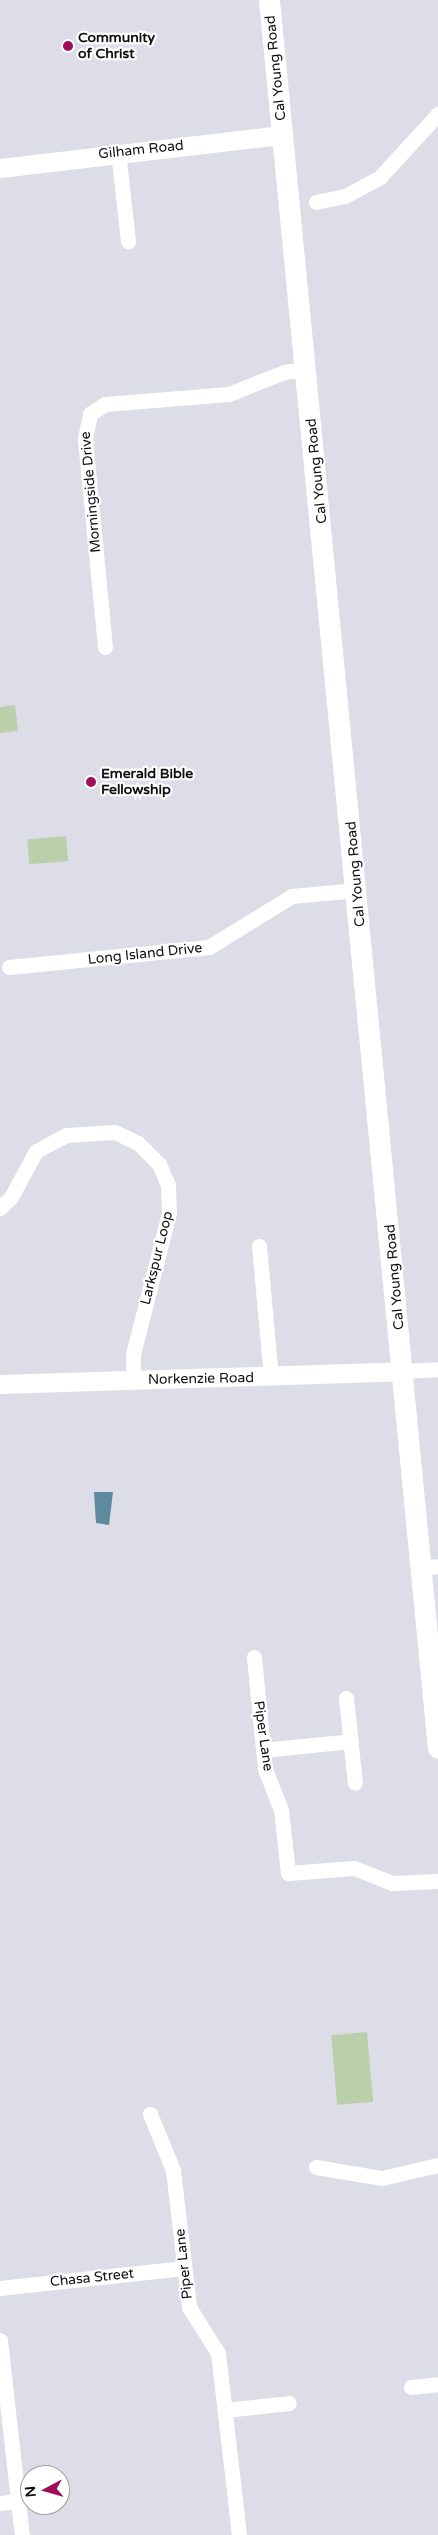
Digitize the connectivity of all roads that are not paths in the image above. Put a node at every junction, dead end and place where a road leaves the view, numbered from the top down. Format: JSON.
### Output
{"nodes":[{"id":1,"x":269,"y":0,"type":"edge"},
{"id":2,"x":438,"y":114,"type":"edge"},
{"id":3,"x":283,"y":135,"type":"junction"},
{"id":4,"x":118,"y":152,"type":"junction"},
{"id":5,"x":0,"y":168,"type":"edge"},
{"id":6,"x":316,"y":202,"type":"dead end"},
{"id":7,"x":128,"y":241,"type":"dead end"},
{"id":8,"x":307,"y":369,"type":"junction"},
{"id":9,"x":105,"y":647,"type":"dead end"},
{"id":10,"x":357,"y":890,"type":"junction"},
{"id":11,"x":8,"y":967,"type":"dead end"},
{"id":12,"x":0,"y":1208,"type":"edge"},
{"id":13,"x":259,"y":1246,"type":"dead end"},
{"id":14,"x":438,"y":1369,"type":"edge"},
{"id":15,"x":402,"y":1371,"type":"junction"},
{"id":16,"x":271,"y":1377,"type":"junction"},
{"id":17,"x":132,"y":1380,"type":"junction"},
{"id":18,"x":0,"y":1384,"type":"edge"},
{"id":19,"x":429,"y":1567,"type":"edge"},
{"id":20,"x":254,"y":1657,"type":"dead end"},
{"id":21,"x":346,"y":1698,"type":"dead end"},
{"id":22,"x":350,"y":1741,"type":"junction"},
{"id":23,"x":438,"y":1748,"type":"edge"},
{"id":24,"x":263,"y":1750,"type":"junction"},
{"id":25,"x":355,"y":1783,"type":"dead end"},
{"id":26,"x":438,"y":1881,"type":"edge"},
{"id":27,"x":150,"y":2114,"type":"dead end"},
{"id":28,"x":438,"y":2165,"type":"edge"},
{"id":29,"x":316,"y":2167,"type":"dead end"},
{"id":30,"x":184,"y":2268,"type":"junction"},
{"id":31,"x":0,"y":2288,"type":"edge"},
{"id":32,"x":0,"y":2340,"type":"edge"},
{"id":33,"x":438,"y":2384,"type":"edge"},
{"id":34,"x":411,"y":2387,"type":"dead end"},
{"id":35,"x":289,"y":2403,"type":"dead end"},
{"id":36,"x":226,"y":2410,"type":"junction"},
{"id":37,"x":18,"y":2502,"type":"junction"},
{"id":38,"x":0,"y":2503,"type":"edge"},
{"id":39,"x":22,"y":2535,"type":"edge"},
{"id":40,"x":239,"y":2535,"type":"edge"}],
"edges":[{"from":1,"to":3,"type":"main road","name":"Cal Young Road"},
{"from":2,"to":6,"type":"street"},
{"from":3,"to":4,"type":"street","name":"Gilham Road"},
{"from":3,"to":8,"type":"main road","name":"Cal Young Road"},
{"from":4,"to":5,"type":"street","name":"Gilham Road"},
{"from":4,"to":7,"type":"street"},
{"from":8,"to":9,"type":"street","name":"Morningside Drive"},
{"from":8,"to":10,"type":"main road","name":"Cal Young Road"},
{"from":10,"to":11,"type":"street","name":"Long Island Drive"},
{"from":10,"to":15,"type":"main road","name":"Cal Young Road"},
{"from":12,"to":17,"type":"street","name":"Larkspur Loop"},
{"from":13,"to":16,"type":"street"},
{"from":14,"to":15,"type":"street"},
{"from":15,"to":16,"type":"street","name":"Norkenzie Road"},
{"from":15,"to":19,"type":"main road","name":"Cal Young Road"},
{"from":16,"to":17,"type":"street","name":"Norkenzie Road"},
{"from":17,"to":18,"type":"street","name":"Norkenzie Road"},
{"from":19,"to":23,"type":"main road","name":"Cal Young Road"},
{"from":20,"to":24,"type":"street","name":"Piper Lane"},
{"from":21,"to":22,"type":"street"},
{"from":22,"to":24,"type":"street"},
{"from":22,"to":25,"type":"street"},
{"from":24,"to":26,"type":"street","name":"Piper Lane"},
{"from":27,"to":30,"type":"street","name":"Piper Lane"},
{"from":28,"to":29,"type":"street"},
{"from":30,"to":31,"type":"street","name":"Chasa Street"},
{"from":30,"to":36,"type":"street","name":"Piper Lane"},
{"from":32,"to":37,"type":"street"},
{"from":33,"to":34,"type":"street"},
{"from":35,"to":36,"type":"street"},
{"from":36,"to":40,"type":"street","name":"Piper Lane"},
{"from":37,"to":38,"type":"street"},
{"from":37,"to":39,"type":"street"}]}
